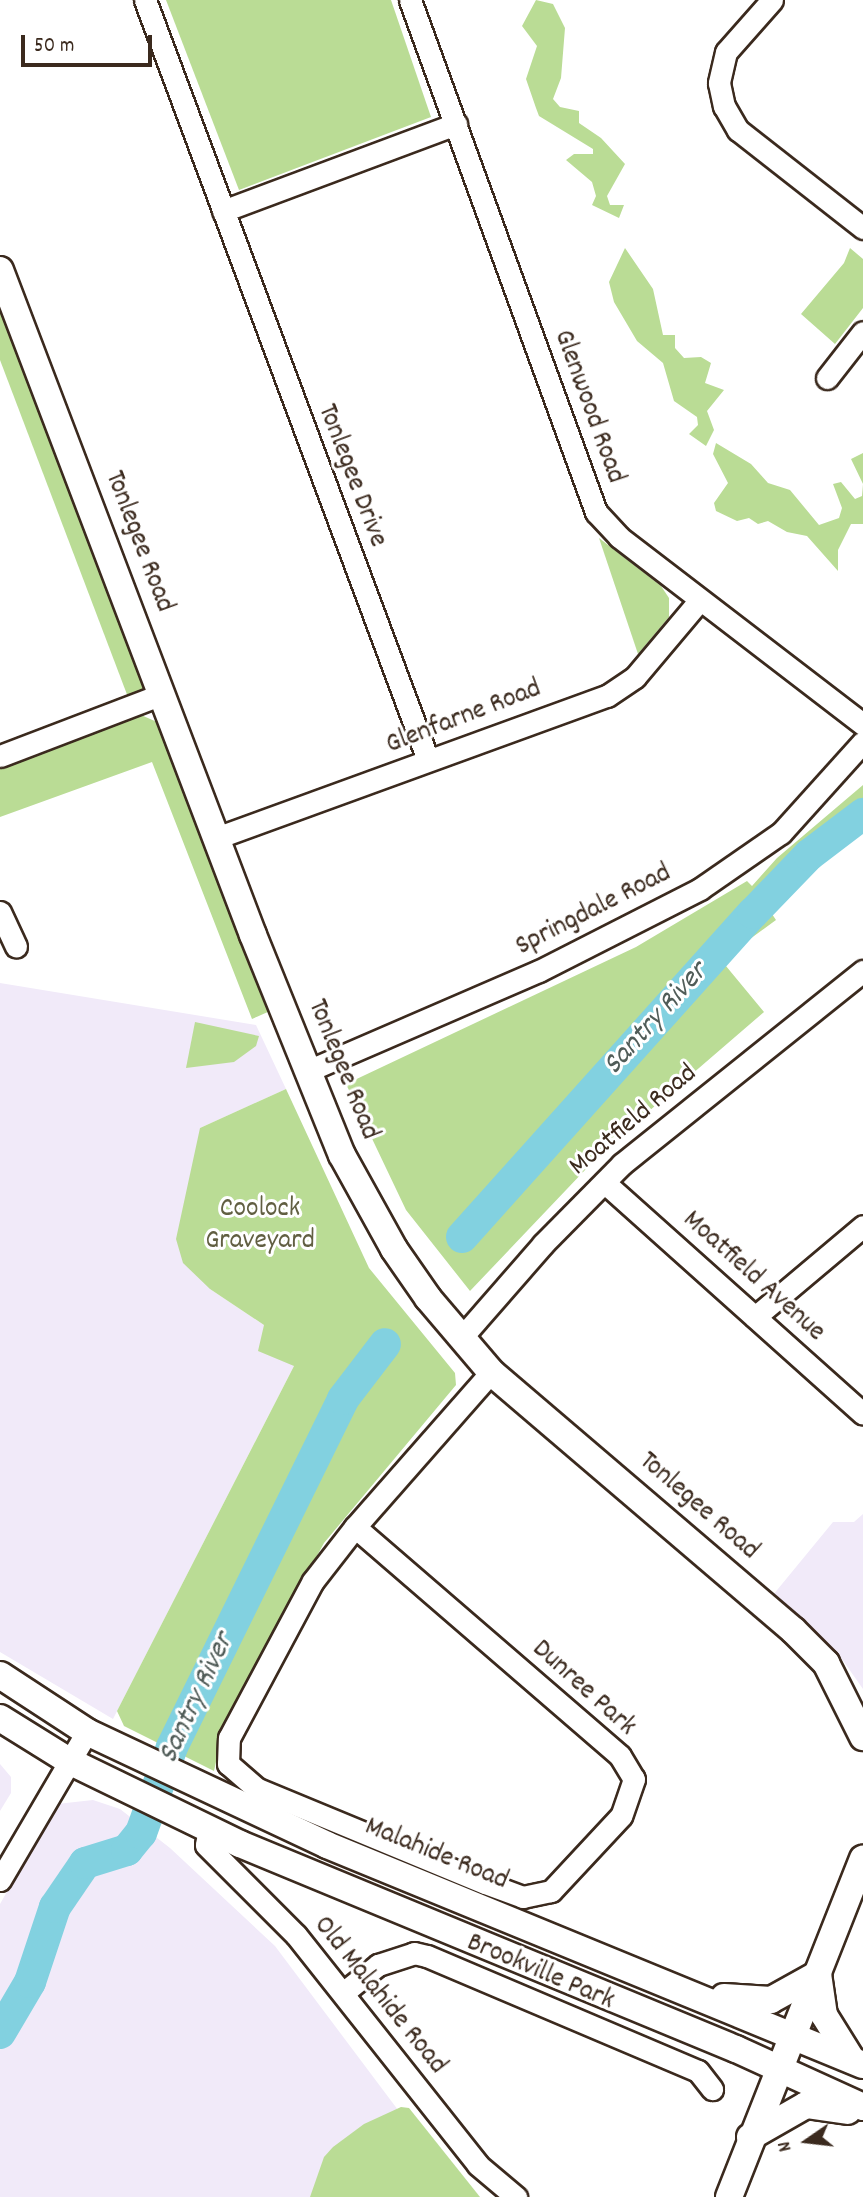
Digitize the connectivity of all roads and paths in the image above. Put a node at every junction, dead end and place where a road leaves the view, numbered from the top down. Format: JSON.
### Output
{"nodes":[{"id":1,"x":145,"y":0,"type":"edge"},
{"id":2,"x":410,"y":0,"type":"edge"},
{"id":3,"x":772,"y":0,"type":"edge"},
{"id":4,"x":456,"y":124,"type":"junction"},
{"id":5,"x":223,"y":211,"type":"junction"},
{"id":6,"x":863,"y":228,"type":"edge"},
{"id":7,"x":0,"y":270,"type":"edge"},
{"id":8,"x":863,"y":332,"type":"edge"},
{"id":9,"x":827,"y":378,"type":"dead end"},
{"id":10,"x":699,"y":601,"type":"junction"},
{"id":11,"x":162,"y":694,"type":"junction"},
{"id":12,"x":863,"y":724,"type":"edge"},
{"id":13,"x":863,"y":742,"type":"edge"},
{"id":14,"x":0,"y":756,"type":"edge"},
{"id":15,"x":428,"y":760,"type":"junction"},
{"id":16,"x":216,"y":838,"type":"junction"},
{"id":17,"x":0,"y":912,"type":"edge"},
{"id":18,"x":16,"y":947,"type":"dead end"},
{"id":19,"x":863,"y":971,"type":"edge"},
{"id":20,"x":310,"y":1070,"type":"junction"},
{"id":21,"x":605,"y":1183,"type":"junction"},
{"id":22,"x":863,"y":1226,"type":"edge"},
{"id":23,"x":755,"y":1317,"type":"junction"},
{"id":24,"x":462,"y":1337,"type":"junction"},
{"id":25,"x":491,"y":1371,"type":"junction"},
{"id":26,"x":863,"y":1414,"type":"edge"},
{"id":27,"x":355,"y":1527,"type":"junction"},
{"id":28,"x":0,"y":1675,"type":"edge"},
{"id":29,"x":0,"y":1718,"type":"edge"},
{"id":30,"x":87,"y":1732,"type":"junction"},
{"id":31,"x":863,"y":1737,"type":"edge"},
{"id":32,"x":69,"y":1761,"type":"junction"},
{"id":33,"x":209,"y":1829,"type":"junction"},
{"id":34,"x":863,"y":1860,"type":"edge"},
{"id":35,"x":0,"y":1880,"type":"edge"},
{"id":36,"x":818,"y":1974,"type":"junction"},
{"id":37,"x":691,"y":1992,"type":"junction"},
{"id":38,"x":343,"y":1993,"type":"junction"},
{"id":39,"x":794,"y":2037,"type":"junction"},
{"id":40,"x":858,"y":2063,"type":"edge"},
{"id":41,"x":780,"y":2070,"type":"junction"},
{"id":42,"x":712,"y":2089,"type":"dead end"},
{"id":43,"x":863,"y":2107,"type":"edge"},
{"id":44,"x":863,"y":2116,"type":"edge"},
{"id":45,"x":750,"y":2137,"type":"junction"},
{"id":46,"x":516,"y":2197,"type":"edge"},
{"id":47,"x":729,"y":2197,"type":"edge"}],
"edges":[{"from":1,"to":5,"type":"street","name":"Tonlegee Drive"},
{"from":2,"to":4,"type":"street","name":"Glenwood Road"},
{"from":3,"to":6,"type":"street"},
{"from":4,"to":5,"type":"street"},
{"from":4,"to":10,"type":"street","name":"Glenwood Road"},
{"from":5,"to":15,"type":"street","name":"Tonlegee Drive"},
{"from":7,"to":11,"type":"main road","name":"Tonlegee Road"},
{"from":8,"to":9,"type":"street"},
{"from":10,"to":12,"type":"street","name":"Glenwood Road"},
{"from":10,"to":15,"type":"street","name":"Glenfarne Road"},
{"from":11,"to":14,"type":"street"},
{"from":11,"to":16,"type":"main road","name":"Tonlegee Road"},
{"from":13,"to":20,"type":"street","name":"Springdale Road"},
{"from":15,"to":16,"type":"street","name":"Glenfarne Road"},
{"from":16,"to":20,"type":"main road","name":"Tonlegee Road"},
{"from":17,"to":18,"type":"street"},
{"from":19,"to":21,"type":"street","name":"Moatfield Road"},
{"from":20,"to":24,"type":"main road","name":"Tonlegee Road"},
{"from":21,"to":23,"type":"street","name":"Moatfield Avenue"},
{"from":21,"to":24,"type":"street","name":"Moatfield Road"},
{"from":22,"to":23,"type":"street"},
{"from":23,"to":26,"type":"street","name":"Moatfield Avenue"},
{"from":24,"to":25,"type":"main road","name":"Tonlegee Road"},
{"from":25,"to":27,"type":"street","name":"Dunree Park"},
{"from":25,"to":31,"type":"main road","name":"Tonlegee Road"},
{"from":27,"to":27,"type":"street","name":"Dunree Park"},
{"from":28,"to":30,"type":"main road","name":"Malahide Road"},
{"from":29,"to":32,"type":"main road"},
{"from":30,"to":32,"type":"street"},
{"from":30,"to":37,"type":"main road","name":"Malahide Road"},
{"from":32,"to":33,"type":"main road"},
{"from":32,"to":35,"type":"street"},
{"from":33,"to":38,"type":"street","name":"Old Malahide Road"},
{"from":33,"to":41,"type":"main road"},
{"from":34,"to":36,"type":"main road"},
{"from":36,"to":37,"type":"main road"},
{"from":36,"to":39,"type":"main road"},
{"from":36,"to":40,"type":"main road"},
{"from":37,"to":39,"type":"main road","name":"Malahide Road"},
{"from":38,"to":42,"type":"street","name":"Brookville Park"},
{"from":38,"to":46,"type":"street","name":"Old Malahide Road"},
{"from":39,"to":40,"type":"main road","name":"Malahide Road"},
{"from":39,"to":41,"type":"main road"},
{"from":41,"to":43,"type":"main road"},
{"from":41,"to":45,"type":"main road"},
{"from":44,"to":45,"type":"main road"},
{"from":45,"to":47,"type":"main road"}]}
